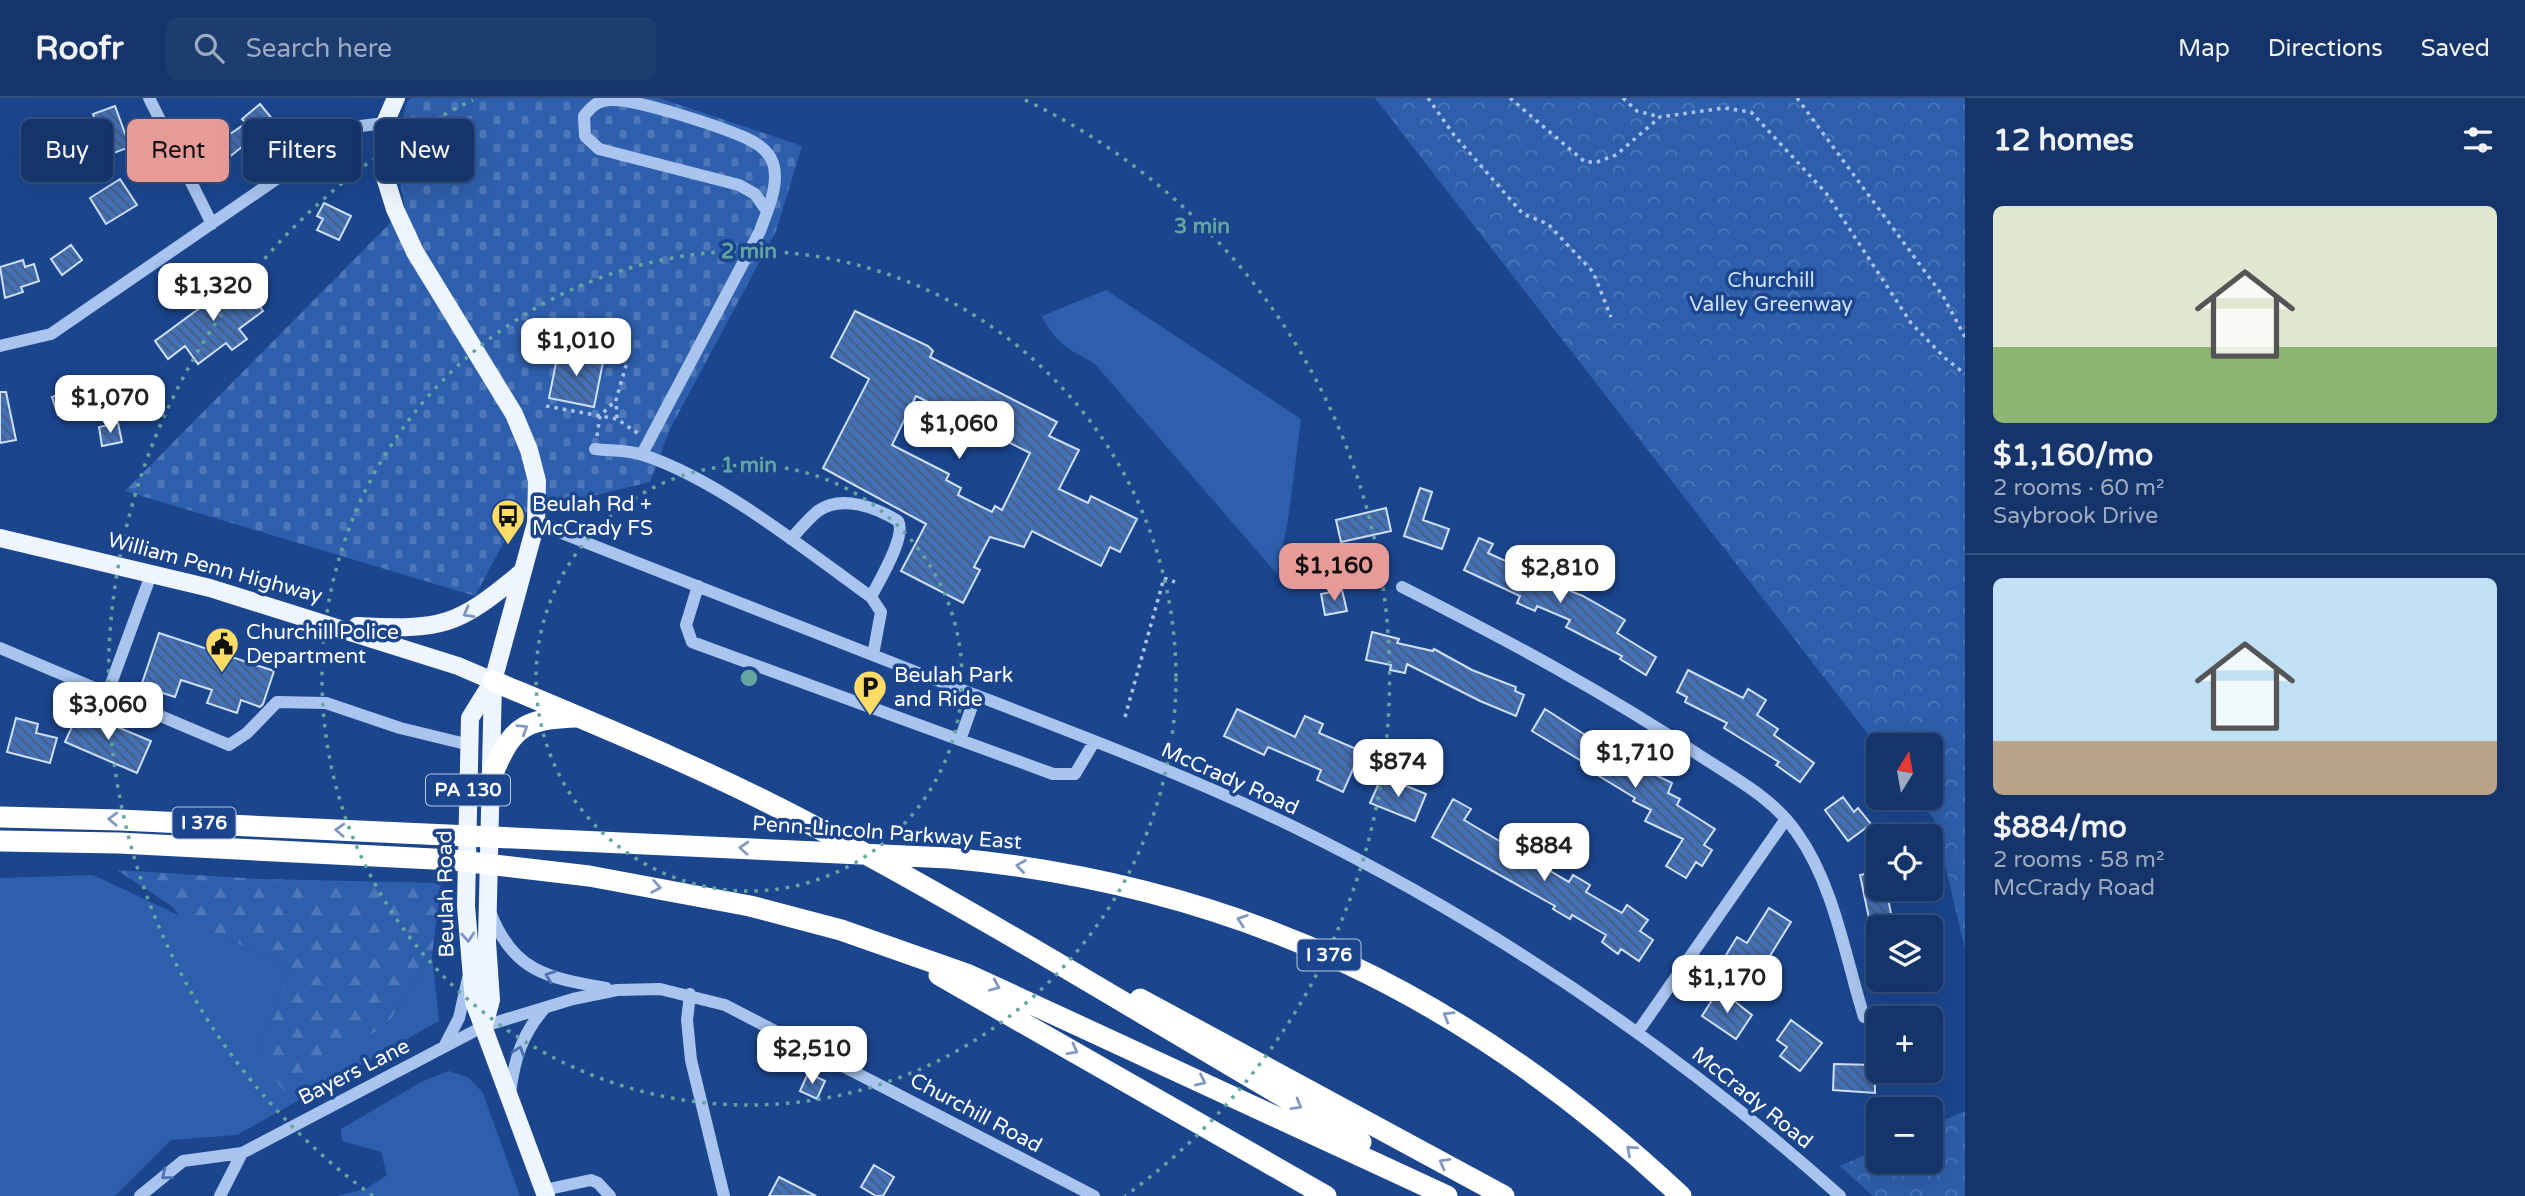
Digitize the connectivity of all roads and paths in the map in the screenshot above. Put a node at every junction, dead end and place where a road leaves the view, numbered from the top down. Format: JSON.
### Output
{"nodes":[{"id":1,"x":149,"y":98,"type":"edge"},
{"id":2,"x":396,"y":98,"type":"edge"},
{"id":3,"x":1427,"y":98,"type":"edge"},
{"id":4,"x":1510,"y":98,"type":"edge"},
{"id":5,"x":1623,"y":98,"type":"edge"},
{"id":6,"x":1797,"y":98,"type":"edge"},
{"id":7,"x":1660,"y":117,"type":"junction"},
{"id":8,"x":387,"y":119,"type":"edge"},
{"id":9,"x":375,"y":124,"type":"edge"},
{"id":10,"x":387,"y":182,"type":"edge"},
{"id":11,"x":768,"y":211,"type":"junction"},
{"id":12,"x":212,"y":224,"type":"junction"},
{"id":13,"x":1611,"y":317,"type":"dead end"},
{"id":14,"x":1965,"y":337,"type":"edge"},
{"id":15,"x":0,"y":346,"type":"edge"},
{"id":16,"x":627,"y":362,"type":"dead end"},
{"id":17,"x":1965,"y":374,"type":"edge"},
{"id":18,"x":616,"y":400,"type":"junction"},
{"id":19,"x":546,"y":406,"type":"dead end"},
{"id":20,"x":600,"y":416,"type":"junction"},
{"id":21,"x":617,"y":419,"type":"junction"},
{"id":22,"x":649,"y":441,"type":"junction"},
{"id":23,"x":595,"y":449,"type":"joint"},
{"id":24,"x":642,"y":454,"type":"junction"},
{"id":25,"x":536,"y":523,"type":"junction"},
{"id":26,"x":0,"y":538,"type":"edge"},
{"id":27,"x":791,"y":539,"type":"junction"},
{"id":28,"x":152,"y":572,"type":"junction"},
{"id":29,"x":522,"y":572,"type":"junction"},
{"id":30,"x":1175,"y":582,"type":"dead end"},
{"id":31,"x":698,"y":586,"type":"junction"},
{"id":32,"x":1402,"y":587,"type":"dead end"},
{"id":33,"x":871,"y":597,"type":"junction"},
{"id":34,"x":334,"y":625,"type":"junction"},
{"id":35,"x":0,"y":648,"type":"edge"},
{"id":36,"x":873,"y":655,"type":"junction"},
{"id":37,"x":493,"y":681,"type":"junction"},
{"id":38,"x":108,"y":692,"type":"junction"},
{"id":39,"x":976,"y":695,"type":"junction"},
{"id":40,"x":581,"y":717,"type":"junction"},
{"id":41,"x":1125,"y":718,"type":"dead end"},
{"id":42,"x":960,"y":740,"type":"junction"},
{"id":43,"x":1094,"y":742,"type":"junction"},
{"id":44,"x":470,"y":745,"type":"junction"},
{"id":45,"x":491,"y":778,"type":"junction"},
{"id":46,"x":0,"y":817,"type":"edge"},
{"id":47,"x":1786,"y":819,"type":"junction"},
{"id":48,"x":0,"y":841,"type":"edge"},
{"id":49,"x":488,"y":905,"type":"junction"},
{"id":50,"x":1007,"y":933,"type":"junction"},
{"id":51,"x":885,"y":945,"type":"junction"},
{"id":52,"x":470,"y":968,"type":"junction"},
{"id":53,"x":617,"y":990,"type":"junction"},
{"id":54,"x":690,"y":994,"type":"junction"},
{"id":55,"x":545,"y":1007,"type":"junction"},
{"id":56,"x":1864,"y":1017,"type":"dead end"},
{"id":57,"x":484,"y":1026,"type":"junction"},
{"id":58,"x":1637,"y":1033,"type":"junction"},
{"id":59,"x":444,"y":1047,"type":"junction"},
{"id":60,"x":510,"y":1101,"type":"junction"},
{"id":61,"x":242,"y":1153,"type":"junction"},
{"id":62,"x":545,"y":1193,"type":"edge"},
{"id":63,"x":140,"y":1196,"type":"edge"},
{"id":64,"x":220,"y":1196,"type":"edge"},
{"id":65,"x":610,"y":1196,"type":"edge"},
{"id":66,"x":724,"y":1196,"type":"edge"},
{"id":67,"x":1094,"y":1196,"type":"edge"},
{"id":68,"x":1326,"y":1196,"type":"edge"},
{"id":69,"x":1447,"y":1196,"type":"edge"},
{"id":70,"x":1453,"y":1196,"type":"edge"},
{"id":71,"x":1504,"y":1196,"type":"edge"},
{"id":72,"x":1681,"y":1196,"type":"edge"},
{"id":73,"x":1840,"y":1196,"type":"edge"}],
"edges":[{"from":1,"to":12,"type":"street"},
{"from":2,"to":8,"type":"main road","name":"Beulah Road","number":"PA 130"},
{"from":3,"to":13,"type":"path"},
{"from":4,"to":7,"type":"path"},
{"from":5,"to":7,"type":"path"},
{"from":6,"to":14,"type":"path"},
{"from":7,"to":17,"type":"path"},
{"from":9,"to":12,"type":"street"},
{"from":10,"to":25,"type":"main road","name":"Beulah Road","number":"PA 130"},
{"from":11,"to":11,"type":"street"},
{"from":11,"to":22,"type":"street"},
{"from":12,"to":15,"type":"street"},
{"from":16,"to":18,"type":"path"},
{"from":18,"to":20,"type":"path"},
{"from":18,"to":21,"type":"path"},
{"from":19,"to":20,"type":"path"},
{"from":20,"to":21,"type":"path"},
{"from":20,"to":23,"type":"path"},
{"from":21,"to":22,"type":"path"},
{"from":22,"to":24,"type":"street"},
{"from":23,"to":24,"type":"street"},
{"from":24,"to":27,"type":"street"},
{"from":25,"to":29,"type":"main road","name":"Beulah Road","number":"PA 130"},
{"from":25,"to":31,"type":"street","name":"McCrady Road"},
{"from":26,"to":28,"type":"main road","name":"William Penn Highway"},
{"from":27,"to":33,"type":"street"},
{"from":27,"to":33,"type":"street"},
{"from":28,"to":34,"type":"main road","name":"William Penn Highway"},
{"from":28,"to":38,"type":"street"},
{"from":29,"to":34,"type":"main road","one_way":true},
{"from":29,"to":37,"type":"main road","name":"Beulah Road","number":"PA 130"},
{"from":30,"to":41,"type":"path"},
{"from":31,"to":36,"type":"street","name":"McCrady Road"},
{"from":31,"to":42,"type":"street"},
{"from":32,"to":47,"type":"street"},
{"from":33,"to":36,"type":"street"},
{"from":34,"to":37,"type":"main road","name":"William Penn Highway"},
{"from":35,"to":38,"type":"street"},
{"from":36,"to":39,"type":"street","name":"McCrady Road"},
{"from":37,"to":40,"type":"highway"},
{"from":37,"to":44,"type":"main road","name":"Beulah Road","number":"PA 130"},
{"from":37,"to":45,"type":"main road","name":"Beulah Road","number":"PA 130"},
{"from":38,"to":44,"type":"street"},
{"from":39,"to":42,"type":"street"},
{"from":39,"to":43,"type":"street","name":"McCrady Road"},
{"from":45,"to":40,"type":"highway","one_way":true},
{"from":40,"to":50,"type":"highway"},
{"from":42,"to":43,"type":"street"},
{"from":43,"to":58,"type":"street","name":"McCrady Road"},
{"from":44,"to":52,"type":"main road","name":"Beulah Road","number":"PA 130","one_way":true},
{"from":45,"to":49,"type":"main road","name":"Beulah Road","number":"PA 130"},
{"from":72,"to":46,"type":"highway","name":"Penn-Lincoln Parkway East","number":"I 376","one_way":true},
{"from":47,"to":56,"type":"street"},
{"from":47,"to":58,"type":"street"},
{"from":48,"to":51,"type":"highway","number":"I 376","one_way":true},
{"from":53,"to":49,"type":"street","one_way":true},
{"from":49,"to":57,"type":"main road","name":"Beulah Road","number":"PA 130"},
{"from":50,"to":70,"type":"highway","one_way":true},
{"from":71,"to":50,"type":"highway","one_way":true},
{"from":51,"to":68,"type":"highway","one_way":true},
{"from":51,"to":69,"type":"highway","number":"I 376","one_way":true},
{"from":52,"to":57,"type":"main road","name":"Beulah Road","number":"PA 130"},
{"from":52,"to":59,"type":"street"},
{"from":53,"to":54,"type":"street","name":"Churchill Road"},
{"from":53,"to":55,"type":"street","name":"Churchill Road"},
{"from":54,"to":66,"type":"street"},
{"from":54,"to":67,"type":"street","name":"Churchill Road"},
{"from":55,"to":57,"type":"street","name":"Churchill Road"},
{"from":60,"to":55,"type":"street","one_way":true},
{"from":57,"to":59,"type":"street","name":"Bayers Lane"},
{"from":57,"to":60,"type":"main road","name":"Beulah Road","number":"PA 130"},
{"from":58,"to":73,"type":"street","name":"McCrady Road"},
{"from":59,"to":61,"type":"street","name":"Bayers Lane"},
{"from":60,"to":62,"type":"main road","name":"Beulah Road","number":"PA 130"},
{"from":61,"to":63,"type":"street","name":"Bayers Lane","one_way":true},
{"from":61,"to":64,"type":"street"},
{"from":62,"to":65,"type":"street"}]}
